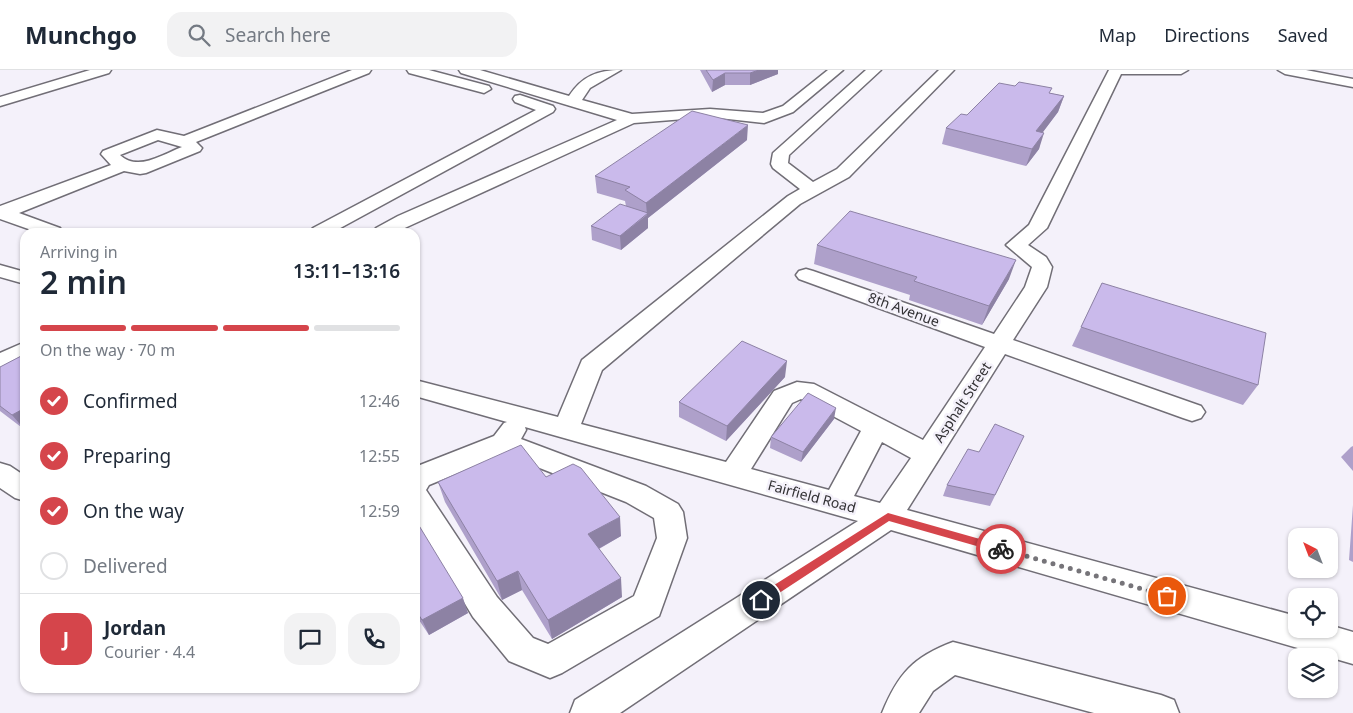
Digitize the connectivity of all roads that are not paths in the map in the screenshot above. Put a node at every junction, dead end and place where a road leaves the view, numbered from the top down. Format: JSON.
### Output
{"nodes":[{"id":1,"x":104,"y":70,"type":"edge"},
{"id":2,"x":364,"y":70,"type":"edge"},
{"id":3,"x":414,"y":70,"type":"edge"},
{"id":4,"x":466,"y":70,"type":"edge"},
{"id":5,"x":614,"y":70,"type":"edge"},
{"id":6,"x":836,"y":70,"type":"edge"},
{"id":7,"x":874,"y":70,"type":"edge"},
{"id":8,"x":947,"y":70,"type":"edge"},
{"id":9,"x":1181,"y":70,"type":"edge"},
{"id":10,"x":1285,"y":70,"type":"edge"},
{"id":11,"x":1353,"y":83,"type":"edge"},
{"id":12,"x":0,"y":102,"type":"edge"},
{"id":13,"x":574,"y":102,"type":"junction"},
{"id":14,"x":631,"y":119,"type":"junction"},
{"id":15,"x":185,"y":141,"type":"junction"},
{"id":16,"x":122,"y":166,"type":"junction"},
{"id":17,"x":813,"y":190,"type":"junction"},
{"id":18,"x":1,"y":213,"type":"edge"},
{"id":19,"x":42,"y":228,"type":"edge"},
{"id":20,"x":327,"y":228,"type":"edge"},
{"id":21,"x":390,"y":228,"type":"edge"},
{"id":22,"x":0,"y":271,"type":"edge"},
{"id":23,"x":806,"y":275,"type":"dead end"},
{"id":24,"x":20,"y":277,"type":"edge"},
{"id":25,"x":1001,"y":344,"type":"junction"},
{"id":26,"x":20,"y":352,"type":"edge"},
{"id":27,"x":0,"y":362,"type":"edge"},
{"id":28,"x":420,"y":389,"type":"edge"},
{"id":29,"x":1192,"y":412,"type":"dead end"},
{"id":30,"x":522,"y":418,"type":"junction"},
{"id":31,"x":876,"y":428,"type":"junction"},
{"id":32,"x":566,"y":429,"type":"junction"},
{"id":33,"x":504,"y":443,"type":"junction"},
{"id":34,"x":928,"y":455,"type":"junction"},
{"id":35,"x":0,"y":474,"type":"edge"},
{"id":36,"x":733,"y":475,"type":"junction"},
{"id":37,"x":420,"y":478,"type":"edge"},
{"id":38,"x":20,"y":487,"type":"edge"},
{"id":39,"x":836,"y":503,"type":"junction"},
{"id":40,"x":420,"y":504,"type":"edge"},
{"id":41,"x":888,"y":517,"type":"junction"},
{"id":42,"x":1353,"y":648,"type":"edge"},
{"id":43,"x":588,"y":713,"type":"edge"},
{"id":44,"x":900,"y":713,"type":"edge"},
{"id":45,"x":1161,"y":713,"type":"edge"}],
"edges":[{"from":1,"to":12,"type":"street"},
{"from":2,"to":15,"type":"street"},
{"from":3,"to":20,"type":"street"},
{"from":4,"to":13,"type":"street"},
{"from":5,"to":13,"type":"street"},
{"from":6,"to":14,"type":"street"},
{"from":7,"to":17,"type":"street"},
{"from":8,"to":17,"type":"street"},
{"from":9,"to":25,"type":"street","name":"Asphalt Street"},
{"from":10,"to":11,"type":"street"},
{"from":13,"to":14,"type":"street"},
{"from":14,"to":21,"type":"street"},
{"from":15,"to":16,"type":"street"},
{"from":15,"to":16,"type":"street"},
{"from":16,"to":18,"type":"street"},
{"from":17,"to":32,"type":"street"},
{"from":18,"to":19,"type":"street"},
{"from":22,"to":24,"type":"street"},
{"from":23,"to":25,"type":"street","name":"8th Avenue"},
{"from":25,"to":29,"type":"street","name":"8th Avenue"},
{"from":25,"to":34,"type":"street","name":"Asphalt Street"},
{"from":26,"to":27,"type":"street"},
{"from":28,"to":30,"type":"street","name":"Fairfield Road"},
{"from":30,"to":32,"type":"street","name":"Fairfield Road"},
{"from":30,"to":33,"type":"street"},
{"from":31,"to":34,"type":"street"},
{"from":31,"to":36,"type":"street"},
{"from":31,"to":39,"type":"street"},
{"from":32,"to":36,"type":"street","name":"Fairfield Road"},
{"from":33,"to":37,"type":"street"},
{"from":33,"to":40,"type":"street"},
{"from":34,"to":41,"type":"street","name":"Asphalt Street"},
{"from":35,"to":38,"type":"street"},
{"from":36,"to":39,"type":"street","name":"Fairfield Road"},
{"from":39,"to":41,"type":"street","name":"Fairfield Road"},
{"from":41,"to":42,"type":"street","name":"Fairfield Road"},
{"from":41,"to":43,"type":"street"},
{"from":44,"to":45,"type":"street"}]}
